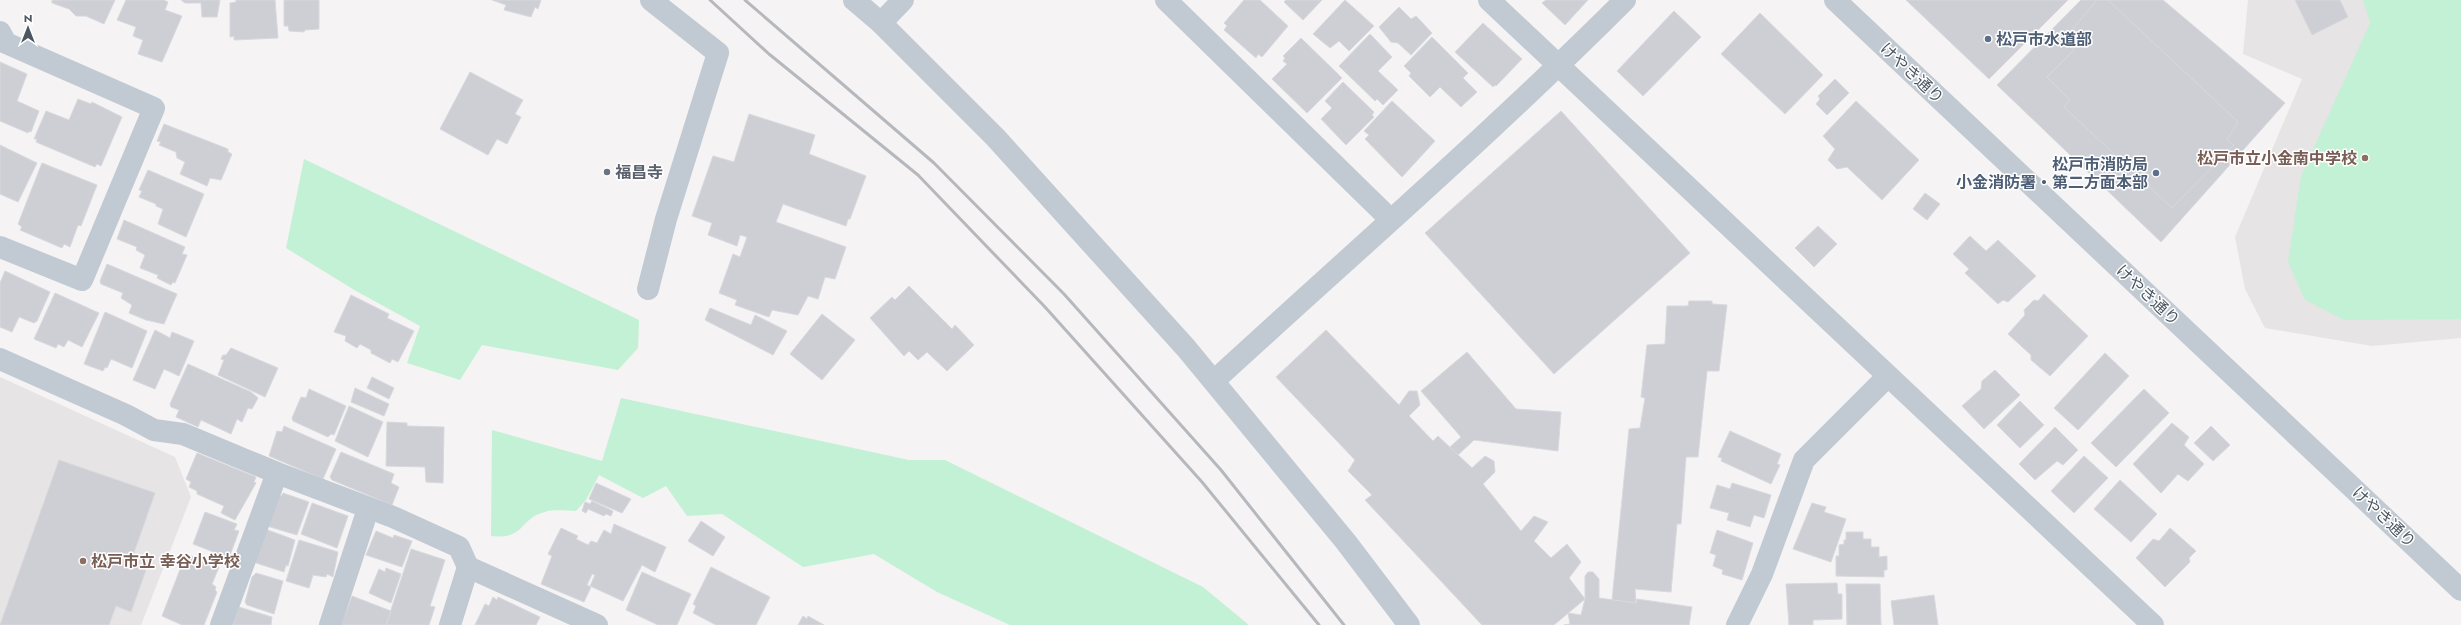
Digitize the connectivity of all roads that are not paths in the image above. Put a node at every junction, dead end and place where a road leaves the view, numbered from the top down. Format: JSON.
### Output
{"nodes":[{"id":1,"x":652,"y":0,"type":"edge"},
{"id":2,"x":854,"y":0,"type":"edge"},
{"id":3,"x":903,"y":0,"type":"edge"},
{"id":4,"x":1166,"y":0,"type":"edge"},
{"id":5,"x":1489,"y":0,"type":"edge"},
{"id":6,"x":1625,"y":0,"type":"edge"},
{"id":7,"x":1835,"y":0,"type":"edge"},
{"id":8,"x":881,"y":23,"type":"junction"},
{"id":9,"x":0,"y":32,"type":"edge"},
{"id":10,"x":1559,"y":66,"type":"junction"},
{"id":11,"x":1390,"y":219,"type":"junction"},
{"id":12,"x":0,"y":247,"type":"edge"},
{"id":13,"x":648,"y":289,"type":"dead end"},
{"id":14,"x":0,"y":358,"type":"edge"},
{"id":15,"x":1888,"y":376,"type":"junction"},
{"id":16,"x":1215,"y":380,"type":"junction"},
{"id":17,"x":277,"y":473,"type":"junction"},
{"id":18,"x":368,"y":508,"type":"junction"},
{"id":19,"x":468,"y":568,"type":"junction"},
{"id":20,"x":2461,"y":590,"type":"edge"},
{"id":21,"x":221,"y":625,"type":"edge"},
{"id":22,"x":330,"y":625,"type":"edge"},
{"id":23,"x":450,"y":625,"type":"edge"},
{"id":24,"x":597,"y":625,"type":"edge"},
{"id":25,"x":1409,"y":625,"type":"edge"},
{"id":26,"x":1737,"y":625,"type":"edge"},
{"id":27,"x":2153,"y":625,"type":"edge"}],
"edges":[{"from":1,"to":13,"type":"street"},
{"from":2,"to":8,"type":"street"},
{"from":3,"to":8,"type":"street"},
{"from":4,"to":11,"type":"street"},
{"from":5,"to":10,"type":"street"},
{"from":6,"to":10,"type":"street"},
{"from":7,"to":20,"type":"street","name":"けやき通り"},
{"from":8,"to":16,"type":"street"},
{"from":9,"to":12,"type":"street"},
{"from":10,"to":11,"type":"street"},
{"from":10,"to":15,"type":"street"},
{"from":11,"to":16,"type":"street"},
{"from":14,"to":17,"type":"street"},
{"from":15,"to":26,"type":"street"},
{"from":15,"to":27,"type":"street"},
{"from":16,"to":25,"type":"street"},
{"from":17,"to":18,"type":"street"},
{"from":17,"to":21,"type":"street"},
{"from":18,"to":19,"type":"street"},
{"from":18,"to":22,"type":"street"},
{"from":19,"to":23,"type":"street"},
{"from":19,"to":24,"type":"street"}]}
